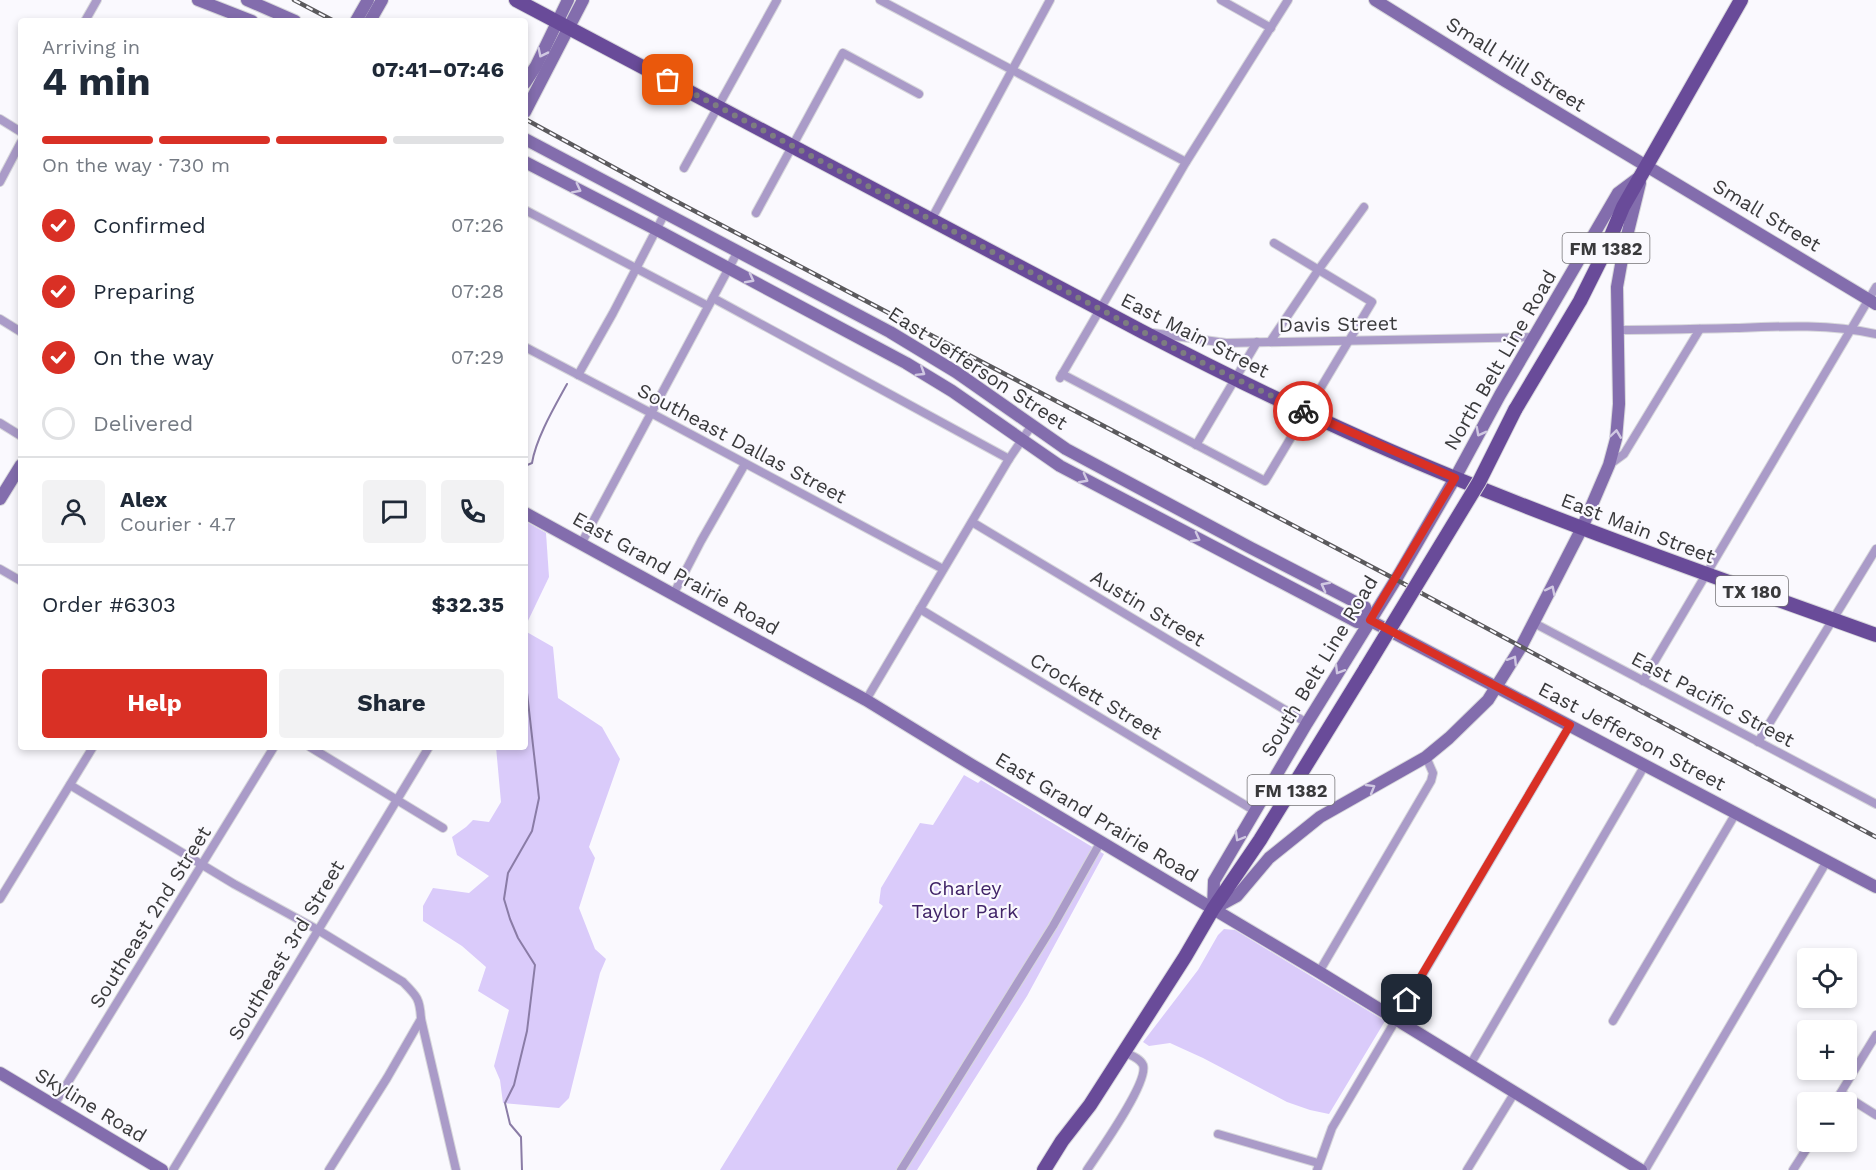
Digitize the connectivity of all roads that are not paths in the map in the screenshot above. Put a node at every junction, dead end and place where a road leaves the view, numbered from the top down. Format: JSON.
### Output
{"nodes":[{"id":1,"x":97,"y":0,"type":"edge"},
{"id":2,"x":198,"y":0,"type":"edge"},
{"id":3,"x":247,"y":0,"type":"edge"},
{"id":4,"x":368,"y":0,"type":"edge"},
{"id":5,"x":381,"y":0,"type":"edge"},
{"id":6,"x":516,"y":0,"type":"edge"},
{"id":7,"x":568,"y":0,"type":"edge"},
{"id":8,"x":583,"y":0,"type":"edge"},
{"id":9,"x":777,"y":0,"type":"edge"},
{"id":10,"x":880,"y":0,"type":"edge"},
{"id":11,"x":1050,"y":0,"type":"edge"},
{"id":12,"x":1221,"y":0,"type":"edge"},
{"id":13,"x":1288,"y":0,"type":"edge"},
{"id":14,"x":1376,"y":0,"type":"edge"},
{"id":15,"x":1741,"y":0,"type":"edge"},
{"id":16,"x":88,"y":18,"type":"edge"},
{"id":17,"x":244,"y":18,"type":"edge"},
{"id":18,"x":288,"y":18,"type":"edge"},
{"id":19,"x":358,"y":18,"type":"edge"},
{"id":20,"x":372,"y":18,"type":"edge"},
{"id":21,"x":563,"y":25,"type":"junction"},
{"id":22,"x":1271,"y":28,"type":"junction"},
{"id":23,"x":1013,"y":70,"type":"junction"},
{"id":24,"x":528,"y":78,"type":"edge"},
{"id":25,"x":919,"y":94,"type":"dead end"},
{"id":26,"x":528,"y":105,"type":"edge"},
{"id":27,"x":718,"y":107,"type":"junction"},
{"id":28,"x":0,"y":119,"type":"edge"},
{"id":29,"x":18,"y":130,"type":"edge"},
{"id":30,"x":528,"y":141,"type":"edge"},
{"id":31,"x":792,"y":146,"type":"junction"},
{"id":32,"x":18,"y":148,"type":"edge"},
{"id":33,"x":1186,"y":162,"type":"junction"},
{"id":34,"x":528,"y":164,"type":"edge"},
{"id":35,"x":1642,"y":167,"type":"junction"},
{"id":36,"x":684,"y":168,"type":"dead end"},
{"id":37,"x":0,"y":182,"type":"edge"},
{"id":38,"x":1364,"y":207,"type":"dead end"},
{"id":39,"x":528,"y":212,"type":"edge"},
{"id":40,"x":665,"y":213,"type":"junction"},
{"id":41,"x":756,"y":213,"type":"dead end"},
{"id":42,"x":931,"y":219,"type":"junction"},
{"id":43,"x":657,"y":230,"type":"junction"},
{"id":44,"x":1274,"y":243,"type":"dead end"},
{"id":45,"x":738,"y":250,"type":"junction"},
{"id":46,"x":729,"y":268,"type":"junction"},
{"id":47,"x":636,"y":269,"type":"junction"},
{"id":48,"x":1319,"y":269,"type":"junction"},
{"id":49,"x":786,"y":276,"type":"junction"},
{"id":50,"x":1876,"y":287,"type":"edge"},
{"id":51,"x":777,"y":293,"type":"junction"},
{"id":52,"x":710,"y":302,"type":"junction"},
{"id":53,"x":1872,"y":302,"type":"edge"},
{"id":54,"x":843,"y":307,"type":"junction"},
{"id":55,"x":1101,"y":310,"type":"junction"},
{"id":56,"x":0,"y":319,"type":"edge"},
{"id":57,"x":835,"y":323,"type":"junction"},
{"id":58,"x":1700,"y":329,"type":"junction"},
{"id":59,"x":1852,"y":329,"type":"junction"},
{"id":60,"x":18,"y":330,"type":"edge"},
{"id":61,"x":1617,"y":330,"type":"junction"},
{"id":62,"x":1143,"y":332,"type":"junction"},
{"id":63,"x":1876,"y":334,"type":"edge"},
{"id":64,"x":1534,"y":337,"type":"junction"},
{"id":65,"x":904,"y":340,"type":"junction"},
{"id":66,"x":1348,"y":340,"type":"junction"},
{"id":67,"x":1257,"y":342,"type":"junction"},
{"id":68,"x":1270,"y":342,"type":"junction"},
{"id":69,"x":528,"y":349,"type":"edge"},
{"id":70,"x":892,"y":355,"type":"junction"},
{"id":71,"x":578,"y":375,"type":"junction"},
{"id":72,"x":1235,"y":378,"type":"junction"},
{"id":73,"x":1306,"y":412,"type":"junction"},
{"id":74,"x":651,"y":413,"type":"junction"},
{"id":75,"x":0,"y":423,"type":"edge"},
{"id":76,"x":1032,"y":425,"type":"junction"},
{"id":77,"x":18,"y":434,"type":"edge"},
{"id":78,"x":1022,"y":440,"type":"junction"},
{"id":79,"x":1196,"y":445,"type":"junction"},
{"id":80,"x":1009,"y":459,"type":"junction"},
{"id":81,"x":745,"y":464,"type":"junction"},
{"id":82,"x":1609,"y":465,"type":"junction"},
{"id":83,"x":18,"y":470,"type":"edge"},
{"id":84,"x":1455,"y":478,"type":"junction"},
{"id":85,"x":1152,"y":496,"type":"junction"},
{"id":86,"x":0,"y":499,"type":"edge"},
{"id":87,"x":1144,"y":511,"type":"junction"},
{"id":88,"x":528,"y":515,"type":"edge"},
{"id":89,"x":972,"y":522,"type":"junction"},
{"id":90,"x":1582,"y":528,"type":"junction"},
{"id":91,"x":581,"y":544,"type":"junction"},
{"id":92,"x":1876,"y":549,"type":"edge"},
{"id":93,"x":0,"y":569,"type":"edge"},
{"id":94,"x":944,"y":569,"type":"junction"},
{"id":95,"x":1707,"y":574,"type":"junction"},
{"id":96,"x":18,"y":579,"type":"edge"},
{"id":97,"x":674,"y":593,"type":"junction"},
{"id":98,"x":920,"y":609,"type":"junction"},
{"id":99,"x":1370,"y":620,"type":"junction"},
{"id":100,"x":1833,"y":620,"type":"junction"},
{"id":101,"x":1534,"y":623,"type":"junction"},
{"id":102,"x":1876,"y":635,"type":"edge"},
{"id":103,"x":1366,"y":668,"type":"joint"},
{"id":104,"x":1643,"y":681,"type":"junction"},
{"id":105,"x":1496,"y":686,"type":"junction"},
{"id":106,"x":866,"y":700,"type":"junction"},
{"id":107,"x":1306,"y":723,"type":"junction"},
{"id":108,"x":1570,"y":725,"type":"junction"},
{"id":109,"x":1758,"y":742,"type":"junction"},
{"id":110,"x":91,"y":750,"type":"edge"},
{"id":111,"x":272,"y":750,"type":"edge"},
{"id":112,"x":315,"y":750,"type":"edge"},
{"id":113,"x":427,"y":750,"type":"edge"},
{"id":114,"x":1426,"y":757,"type":"junction"},
{"id":115,"x":1645,"y":765,"type":"junction"},
{"id":116,"x":70,"y":785,"type":"junction"},
{"id":117,"x":397,"y":800,"type":"junction"},
{"id":118,"x":1876,"y":804,"type":"edge"},
{"id":119,"x":1255,"y":811,"type":"junction"},
{"id":120,"x":1736,"y":813,"type":"junction"},
{"id":121,"x":443,"y":828,"type":"dead end"},
{"id":122,"x":1100,"y":843,"type":"junction"},
{"id":123,"x":1827,"y":861,"type":"junction"},
{"id":124,"x":202,"y":864,"type":"junction"},
{"id":125,"x":1876,"y":887,"type":"edge"},
{"id":126,"x":0,"y":899,"type":"edge"},
{"id":127,"x":1213,"y":909,"type":"junction"},
{"id":128,"x":318,"y":930,"type":"junction"},
{"id":129,"x":1319,"y":972,"type":"junction"},
{"id":130,"x":421,"y":1019,"type":"junction"},
{"id":131,"x":1396,"y":1019,"type":"junction"},
{"id":132,"x":1613,"y":1021,"type":"dead end"},
{"id":133,"x":1876,"y":1035,"type":"edge"},
{"id":134,"x":1124,"y":1052,"type":"junction"},
{"id":135,"x":1470,"y":1065,"type":"junction"},
{"id":136,"x":0,"y":1073,"type":"edge"},
{"id":137,"x":1515,"y":1092,"type":"junction"},
{"id":138,"x":1842,"y":1092,"type":"edge"},
{"id":139,"x":1857,"y":1103,"type":"edge"},
{"id":140,"x":54,"y":1105,"type":"junction"},
{"id":141,"x":1876,"y":1115,"type":"edge"},
{"id":142,"x":1218,"y":1134,"type":"dead end"},
{"id":143,"x":1805,"y":1152,"type":"edge"},
{"id":144,"x":1318,"y":1167,"type":"edge"},
{"id":145,"x":162,"y":1170,"type":"edge"},
{"id":146,"x":173,"y":1170,"type":"edge"},
{"id":147,"x":329,"y":1170,"type":"edge"},
{"id":148,"x":456,"y":1170,"type":"edge"},
{"id":149,"x":901,"y":1170,"type":"edge"},
{"id":150,"x":1044,"y":1170,"type":"edge"},
{"id":151,"x":1087,"y":1170,"type":"edge"},
{"id":152,"x":1467,"y":1170,"type":"edge"},
{"id":153,"x":1643,"y":1170,"type":"edge"},
{"id":154,"x":1793,"y":1170,"type":"edge"}],
"edges":[{"from":1,"to":16,"type":"street"},
{"from":2,"to":17,"type":"street"},
{"from":3,"to":18,"type":"street"},
{"from":4,"to":19,"type":"street"},
{"from":5,"to":20,"type":"street"},
{"from":6,"to":21,"type":"main road","number":"TX 180"},
{"from":7,"to":21,"type":"street"},
{"from":8,"to":21,"type":"street"},
{"from":9,"to":27,"type":"street"},
{"from":10,"to":23,"type":"street"},
{"from":11,"to":23,"type":"street"},
{"from":12,"to":22,"type":"street"},
{"from":13,"to":22,"type":"street"},
{"from":14,"to":35,"type":"street","name":"Small Hill Street"},
{"from":15,"to":35,"type":"main road","name":"North Belt Line Road"},
{"from":21,"to":24,"type":"street","one_way":true},
{"from":21,"to":26,"type":"street"},
{"from":21,"to":27,"type":"main road","name":"East Main Street","number":"TX 180"},
{"from":22,"to":33,"type":"street"},
{"from":23,"to":33,"type":"street"},
{"from":23,"to":42,"type":"street"},
{"from":25,"to":31,"type":"street"},
{"from":27,"to":31,"type":"main road","name":"East Main Street","number":"TX 180"},
{"from":27,"to":36,"type":"street"},
{"from":28,"to":29,"type":"street"},
{"from":30,"to":40,"type":"street","name":"East Jefferson Street"},
{"from":31,"to":41,"type":"street"},
{"from":31,"to":42,"type":"main road","name":"East Main Street","number":"TX 180"},
{"from":32,"to":37,"type":"street"},
{"from":33,"to":55,"type":"street"},
{"from":34,"to":43,"type":"street","name":"East Jefferson Street","one_way":true},
{"from":35,"to":53,"type":"street","name":"Small Street"},
{"from":35,"to":61,"type":"street"},
{"from":35,"to":64,"type":"street","name":"North Belt Line Road","number":"FM 1382"},
{"from":35,"to":103,"type":"main road","name":"North Belt Line Road","number":"FM 1382","bridge":true},
{"from":38,"to":48,"type":"street"},
{"from":39,"to":47,"type":"street"},
{"from":40,"to":43,"type":"street"},
{"from":40,"to":45,"type":"street","name":"East Jefferson Street"},
{"from":42,"to":55,"type":"main road","name":"East Main Street","number":"TX 180"},
{"from":43,"to":46,"type":"street","name":"East Jefferson Street"},
{"from":43,"to":47,"type":"street"},
{"from":44,"to":48,"type":"street"},
{"from":45,"to":46,"type":"street"},
{"from":45,"to":49,"type":"street","name":"East Jefferson Street"},
{"from":46,"to":51,"type":"street","name":"East Jefferson Street","one_way":true},
{"from":46,"to":52,"type":"street"},
{"from":47,"to":52,"type":"street"},
{"from":47,"to":71,"type":"street"},
{"from":48,"to":66,"type":"street"},
{"from":48,"to":68,"type":"street"},
{"from":49,"to":51,"type":"street"},
{"from":49,"to":54,"type":"street","name":"East Jefferson Street"},
{"from":50,"to":53,"type":"street"},
{"from":51,"to":57,"type":"street","name":"East Jefferson Street"},
{"from":52,"to":74,"type":"street"},
{"from":52,"to":80,"type":"street"},
{"from":53,"to":59,"type":"street"},
{"from":54,"to":57,"type":"street"},
{"from":54,"to":65,"type":"street","name":"East Jefferson Street"},
{"from":55,"to":62,"type":"main road","name":"East Main Street","number":"TX 180"},
{"from":55,"to":79,"type":"street"},
{"from":56,"to":60,"type":"street"},
{"from":57,"to":70,"type":"street","name":"East Jefferson Street"},
{"from":58,"to":59,"type":"street"},
{"from":58,"to":61,"type":"street"},
{"from":58,"to":82,"type":"street"},
{"from":59,"to":63,"type":"street"},
{"from":59,"to":95,"type":"street"},
{"from":82,"to":61,"type":"street","one_way":true},
{"from":62,"to":67,"type":"street","name":"Davis Street"},
{"from":62,"to":72,"type":"main road","name":"East Main Street","number":"TX 180"},
{"from":64,"to":66,"type":"street","name":"Davis Street"},
{"from":64,"to":84,"type":"street","name":"North Belt Line Road","number":"FM 1382","one_way":true},
{"from":65,"to":70,"type":"street"},
{"from":65,"to":76,"type":"street","name":"East Jefferson Street"},
{"from":66,"to":68,"type":"street","name":"Davis Street"},
{"from":66,"to":73,"type":"street"},
{"from":67,"to":68,"type":"street","name":"Davis Street"},
{"from":67,"to":72,"type":"street"},
{"from":69,"to":71,"type":"street","name":"Southeast Dallas Street"},
{"from":70,"to":78,"type":"street","name":"East Jefferson Street","one_way":true},
{"from":71,"to":74,"type":"street","name":"Southeast Dallas Street"},
{"from":72,"to":73,"type":"main road","name":"East Main Street","number":"TX 180"},
{"from":72,"to":79,"type":"street"},
{"from":73,"to":79,"type":"street"},
{"from":73,"to":84,"type":"main road","name":"East Main Street","number":"TX 180"},
{"from":74,"to":81,"type":"street","name":"Southeast Dallas Street"},
{"from":74,"to":91,"type":"street"},
{"from":75,"to":77,"type":"street"},
{"from":76,"to":78,"type":"street"},
{"from":76,"to":85,"type":"street","name":"East Jefferson Street"},
{"from":78,"to":80,"type":"street"},
{"from":78,"to":87,"type":"street","name":"East Jefferson Street","one_way":true},
{"from":80,"to":89,"type":"street"},
{"from":81,"to":94,"type":"street","name":"Southeast Dallas Street"},
{"from":81,"to":97,"type":"street"},
{"from":82,"to":90,"type":"street"},
{"from":83,"to":86,"type":"street"},
{"from":84,"to":90,"type":"main road","name":"East Main Street","number":"TX 180"},
{"from":84,"to":99,"type":"street","name":"South Belt Line Road","number":"FM 1382"},
{"from":85,"to":87,"type":"street"},
{"from":99,"to":85,"type":"street","name":"East Jefferson Street","one_way":true},
{"from":87,"to":99,"type":"street","name":"East Jefferson Street","one_way":true},
{"from":88,"to":91,"type":"street","name":"East Grand Prairie Road"},
{"from":89,"to":94,"type":"street"},
{"from":89,"to":107,"type":"street","name":"Austin Street"},
{"from":90,"to":95,"type":"main road","name":"East Main Street","number":"TX 180"},
{"from":101,"to":90,"type":"street","one_way":true},
{"from":91,"to":97,"type":"street","name":"East Grand Prairie Road"},
{"from":92,"to":100,"type":"street"},
{"from":93,"to":96,"type":"street"},
{"from":94,"to":98,"type":"street"},
{"from":95,"to":100,"type":"main road","name":"East Main Street","number":"TX 180"},
{"from":95,"to":104,"type":"street"},
{"from":97,"to":106,"type":"street","name":"East Grand Prairie Road"},
{"from":98,"to":106,"type":"street"},
{"from":98,"to":119,"type":"street","name":"Crockett Street"},
{"from":99,"to":105,"type":"street","name":"East Jefferson Street"},
{"from":99,"to":107,"type":"street","name":"South Belt Line Road","number":"FM 1382","one_way":true},
{"from":100,"to":102,"type":"main road","name":"East Main Street","number":"TX 180"},
{"from":100,"to":109,"type":"street"},
{"from":101,"to":104,"type":"street","name":"East Pacific Street"},
{"from":105,"to":101,"type":"street","one_way":true},
{"from":103,"to":127,"type":"main road","name":"South Belt Line Road","number":"FM 1382"},
{"from":104,"to":109,"type":"street","name":"East Pacific Street"},
{"from":105,"to":108,"type":"street","name":"East Jefferson Street"},
{"from":105,"to":114,"type":"street"},
{"from":106,"to":122,"type":"street","name":"East Grand Prairie Road"},
{"from":107,"to":119,"type":"street","name":"South Belt Line Road","number":"FM 1382"},
{"from":108,"to":115,"type":"street","name":"East Jefferson Street"},
{"from":108,"to":131,"type":"street"},
{"from":109,"to":118,"type":"street","name":"East Pacific Street"},
{"from":110,"to":116,"type":"street"},
{"from":111,"to":124,"type":"street","name":"Southeast 2nd Street"},
{"from":112,"to":117,"type":"street"},
{"from":113,"to":117,"type":"street","name":"Southeast 3rd Street"},
{"from":127,"to":114,"type":"street","one_way":true},
{"from":114,"to":129,"type":"street"},
{"from":115,"to":120,"type":"street","name":"East Jefferson Street"},
{"from":115,"to":135,"type":"street"},
{"from":116,"to":124,"type":"street"},
{"from":116,"to":126,"type":"street"},
{"from":117,"to":121,"type":"street"},
{"from":117,"to":128,"type":"street","name":"Southeast 3rd Street"},
{"from":119,"to":127,"type":"street","name":"South Belt Line Road","number":"FM 1382","one_way":true},
{"from":120,"to":123,"type":"street","name":"East Jefferson Street"},
{"from":120,"to":132,"type":"street"},
{"from":122,"to":127,"type":"street","name":"East Grand Prairie Road"},
{"from":122,"to":149,"type":"street"},
{"from":123,"to":125,"type":"street","name":"East Jefferson Street"},
{"from":123,"to":153,"type":"street"},
{"from":124,"to":128,"type":"street"},
{"from":124,"to":140,"type":"street","name":"Southeast 2nd Street"},
{"from":127,"to":129,"type":"street","name":"East Grand Prairie Road"},
{"from":127,"to":134,"type":"main road","name":"South Belt Line Road","number":"FM 1382"},
{"from":128,"to":130,"type":"street"},
{"from":128,"to":146,"type":"street","name":"Southeast 3rd Street"},
{"from":129,"to":131,"type":"street","name":"East Grand Prairie Road"},
{"from":130,"to":147,"type":"street"},
{"from":130,"to":148,"type":"street"},
{"from":131,"to":135,"type":"street","name":"East Grand Prairie Road"},
{"from":131,"to":144,"type":"street"},
{"from":133,"to":138,"type":"street"},
{"from":134,"to":150,"type":"main road","name":"South Belt Line Road","number":"FM 1382"},
{"from":134,"to":151,"type":"street"},
{"from":135,"to":137,"type":"street","name":"East Grand Prairie Road"},
{"from":136,"to":140,"type":"street","name":"Skyline Road"},
{"from":137,"to":152,"type":"street"},
{"from":137,"to":153,"type":"street","name":"East Grand Prairie Road"},
{"from":139,"to":141,"type":"street"},
{"from":140,"to":145,"type":"street","name":"Skyline Road"},
{"from":142,"to":144,"type":"street"},
{"from":143,"to":154,"type":"street"}]}
